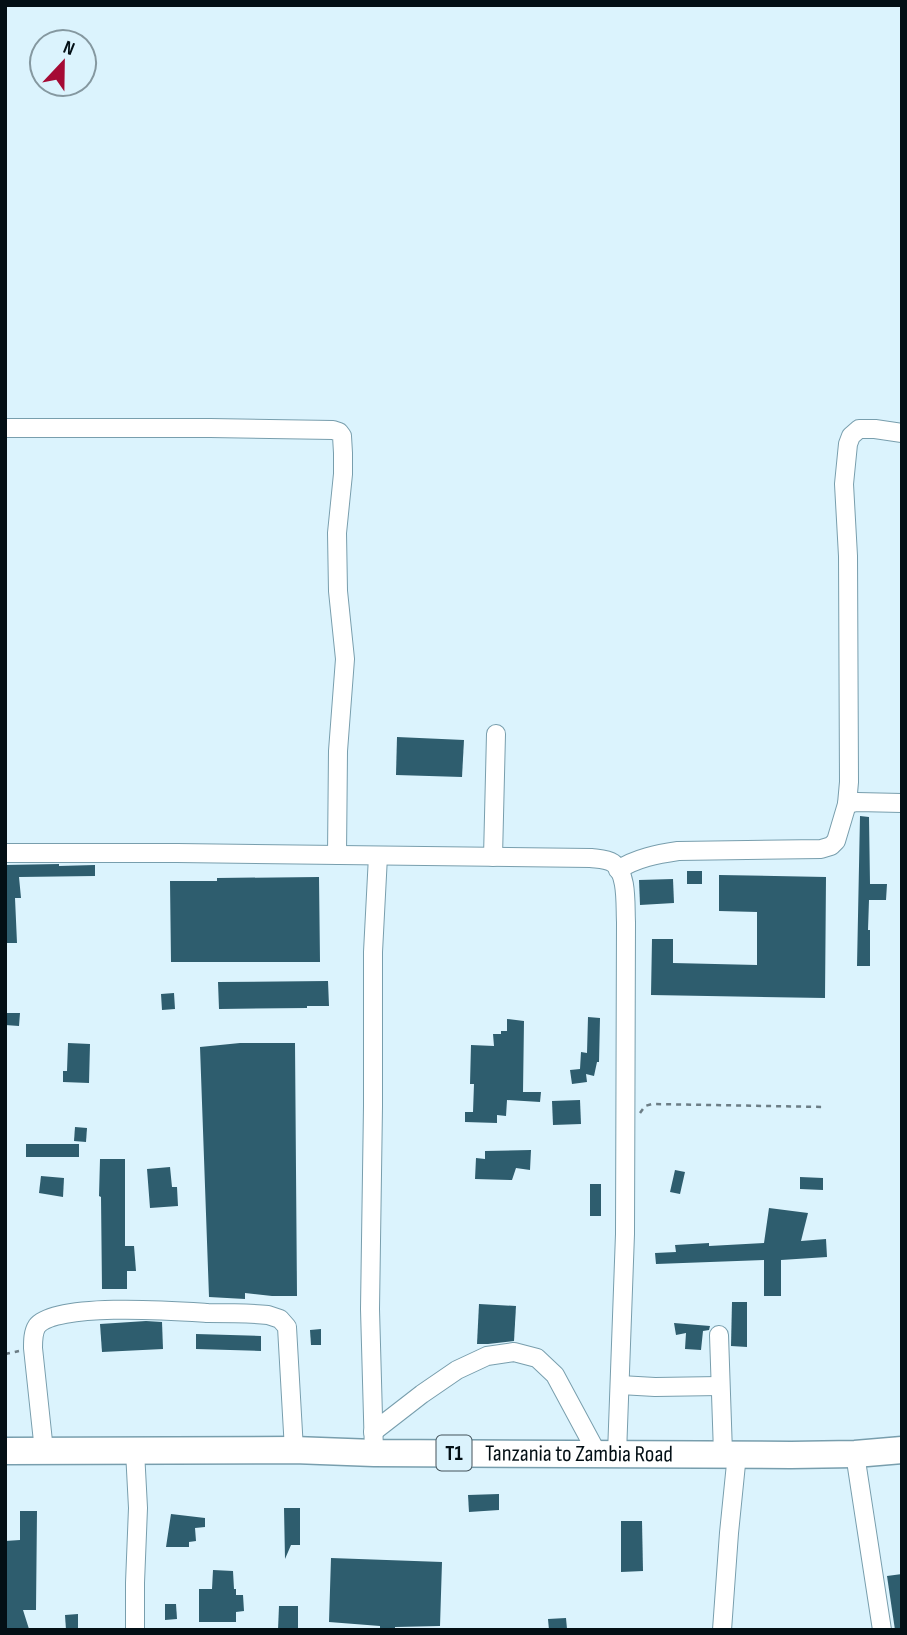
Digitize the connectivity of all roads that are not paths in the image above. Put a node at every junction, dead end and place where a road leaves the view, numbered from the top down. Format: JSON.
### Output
{"nodes":[{"id":1,"x":5,"y":428,"type":"edge"},
{"id":2,"x":902,"y":433,"type":"edge"},
{"id":3,"x":496,"y":734,"type":"dead end"},
{"id":4,"x":902,"y":803,"type":"edge"},
{"id":5,"x":847,"y":804,"type":"junction"},
{"id":6,"x":5,"y":853,"type":"edge"},
{"id":7,"x":337,"y":855,"type":"junction"},
{"id":8,"x":378,"y":856,"type":"junction"},
{"id":9,"x":493,"y":857,"type":"junction"},
{"id":10,"x":618,"y":870,"type":"junction"},
{"id":11,"x":719,"y":1335,"type":"dead end"},
{"id":12,"x":620,"y":1385,"type":"junction"},
{"id":13,"x":720,"y":1387,"type":"junction"},
{"id":14,"x":374,"y":1442,"type":"junction"},
{"id":15,"x":294,"y":1450,"type":"junction"},
{"id":16,"x":902,"y":1450,"type":"edge"},
{"id":17,"x":5,"y":1451,"type":"edge"},
{"id":18,"x":44,"y":1451,"type":"junction"},
{"id":19,"x":135,"y":1451,"type":"junction"},
{"id":20,"x":607,"y":1454,"type":"junction"},
{"id":21,"x":730,"y":1454,"type":"junction"},
{"id":22,"x":855,"y":1454,"type":"junction"},
{"id":23,"x":135,"y":1630,"type":"edge"},
{"id":24,"x":722,"y":1630,"type":"edge"},
{"id":25,"x":882,"y":1630,"type":"edge"}],
"edges":[{"from":1,"to":7,"type":"street"},
{"from":2,"to":5,"type":"street"},
{"from":3,"to":9,"type":"street"},
{"from":4,"to":5,"type":"street"},
{"from":5,"to":10,"type":"street"},
{"from":6,"to":7,"type":"street"},
{"from":7,"to":8,"type":"street"},
{"from":8,"to":9,"type":"street"},
{"from":8,"to":14,"type":"street"},
{"from":9,"to":10,"type":"street"},
{"from":10,"to":12,"type":"street"},
{"from":11,"to":13,"type":"street"},
{"from":12,"to":13,"type":"street"},
{"from":12,"to":20,"type":"street"},
{"from":13,"to":21,"type":"street"},
{"from":14,"to":15,"type":"highway","name":"Tanzania to Zambia Road","number":"T1"},
{"from":14,"to":20,"type":"highway","name":"Tanzania to Zambia Road","number":"T1"},
{"from":14,"to":20,"type":"street"},
{"from":15,"to":18,"type":"street"},
{"from":15,"to":19,"type":"highway","name":"Tanzania to Zambia Road","number":"T1"},
{"from":16,"to":22,"type":"highway","name":"Tanzania to Zambia Road","number":"T1"},
{"from":17,"to":18,"type":"highway","name":"Tanzania to Zambia Road","number":"T1"},
{"from":18,"to":19,"type":"highway","name":"Tanzania to Zambia Road","number":"T1"},
{"from":19,"to":23,"type":"street"},
{"from":20,"to":21,"type":"highway","name":"Tanzania to Zambia Road","number":"T1"},
{"from":21,"to":22,"type":"highway","name":"Tanzania to Zambia Road","number":"T1"},
{"from":21,"to":24,"type":"street"},
{"from":22,"to":25,"type":"street"}]}
